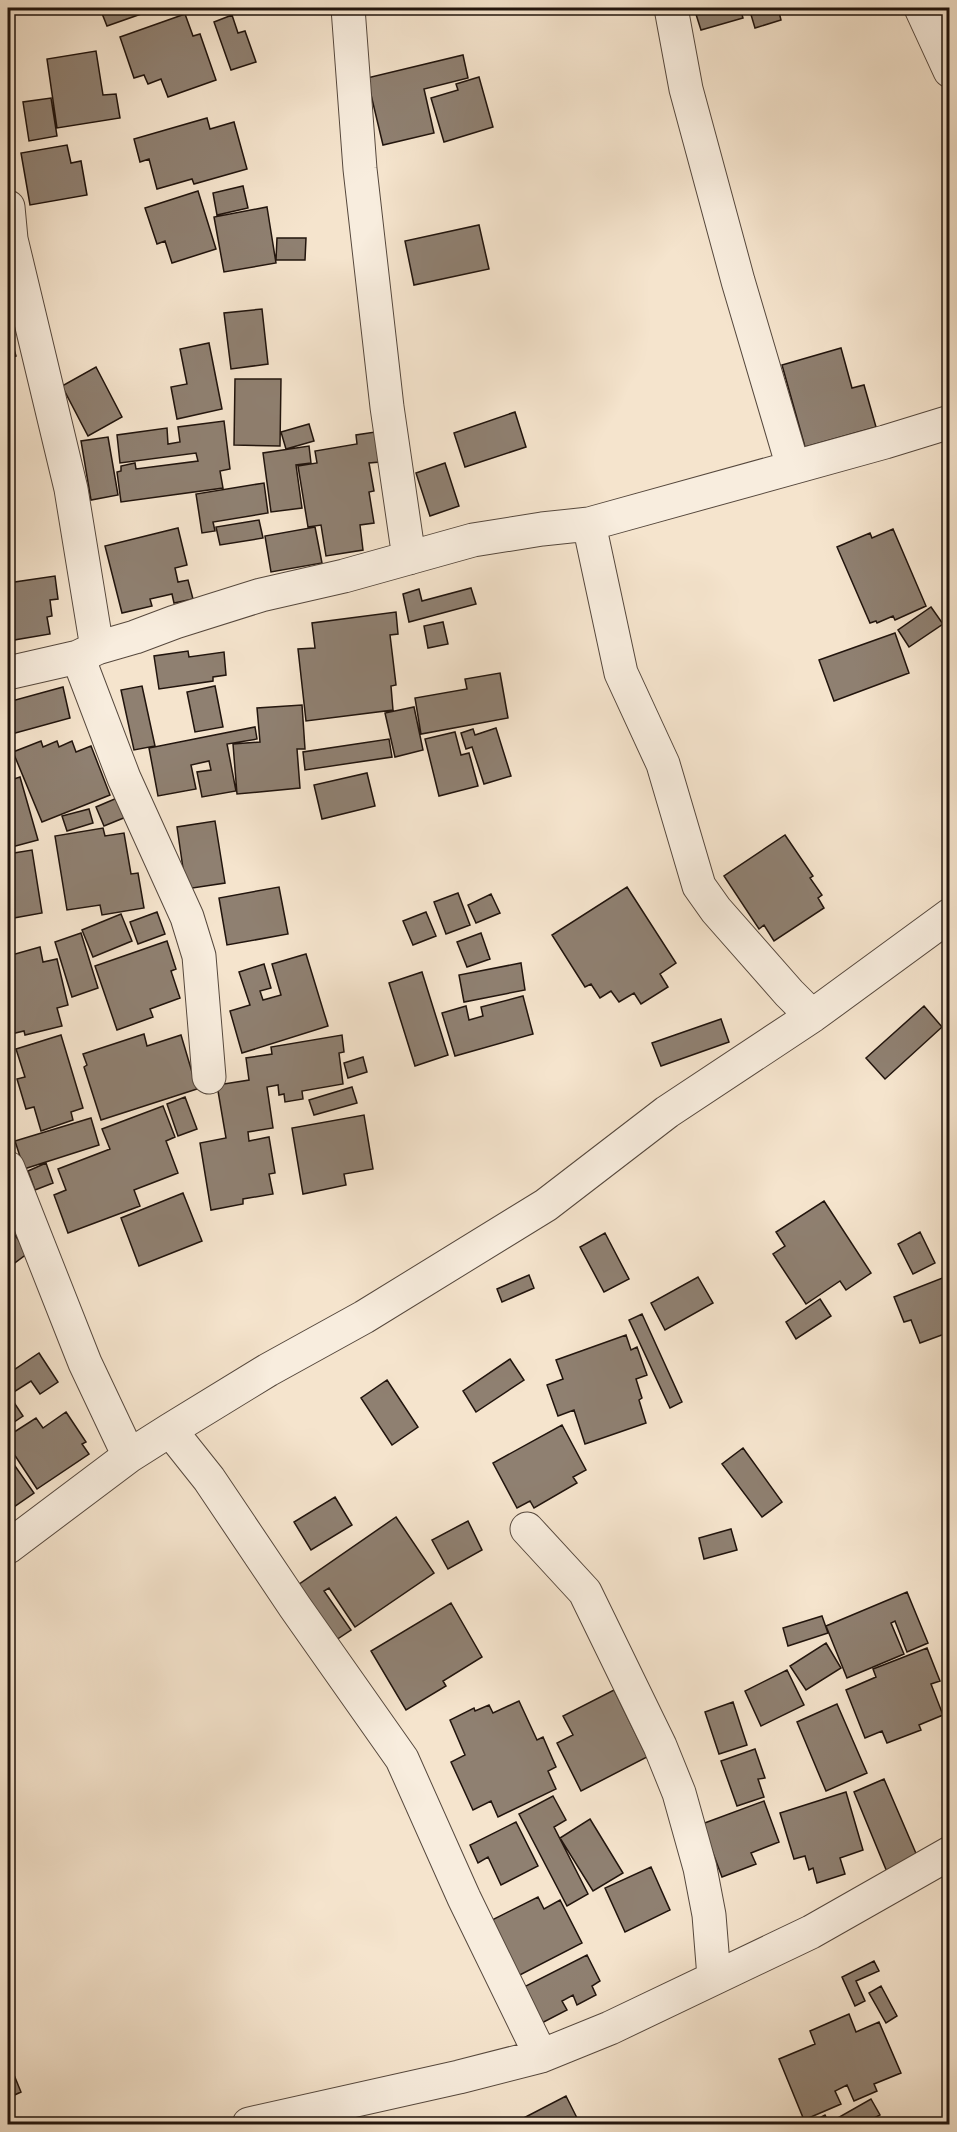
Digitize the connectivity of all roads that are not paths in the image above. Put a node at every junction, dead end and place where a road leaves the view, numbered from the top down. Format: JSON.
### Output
{"nodes":[{"id":1,"x":348,"y":8,"type":"edge"},
{"id":2,"x":671,"y":8,"type":"edge"},
{"id":3,"x":921,"y":8,"type":"edge"},
{"id":4,"x":950,"y":71,"type":"edge"},
{"id":5,"x":8,"y":207,"type":"edge"},
{"id":6,"x":950,"y":422,"type":"edge"},
{"id":7,"x":793,"y":467,"type":"junction"},
{"id":8,"x":589,"y":524,"type":"junction"},
{"id":9,"x":409,"y":558,"type":"junction"},
{"id":10,"x":87,"y":652,"type":"junction"},
{"id":11,"x":8,"y":673,"type":"edge"},
{"id":12,"x":950,"y":915,"type":"edge"},
{"id":13,"x":812,"y":1016,"type":"junction"},
{"id":14,"x":209,"y":1077,"type":"dead end"},
{"id":15,"x":8,"y":1168,"type":"edge"},
{"id":16,"x":170,"y":1430,"type":"junction"},
{"id":17,"x":129,"y":1456,"type":"junction"},
{"id":18,"x":527,"y":1528,"type":"dead end"},
{"id":19,"x":8,"y":1547,"type":"edge"},
{"id":20,"x":950,"y":1853,"type":"edge"},
{"id":21,"x":714,"y":1977,"type":"junction"},
{"id":22,"x":541,"y":2056,"type":"junction"},
{"id":23,"x":315,"y":2118,"type":"edge"},
{"id":24,"x":249,"y":2124,"type":"edge"}],
"edges":[{"from":1,"to":9,"type":"street"},
{"from":2,"to":7,"type":"street"},
{"from":3,"to":4,"type":"street"},
{"from":5,"to":10,"type":"street"},
{"from":6,"to":7,"type":"street"},
{"from":7,"to":8,"type":"street"},
{"from":8,"to":9,"type":"street"},
{"from":8,"to":13,"type":"street"},
{"from":9,"to":10,"type":"street"},
{"from":10,"to":11,"type":"street"},
{"from":10,"to":14,"type":"street"},
{"from":12,"to":13,"type":"street"},
{"from":13,"to":16,"type":"street"},
{"from":15,"to":17,"type":"street"},
{"from":16,"to":17,"type":"street"},
{"from":16,"to":22,"type":"street"},
{"from":17,"to":19,"type":"street"},
{"from":18,"to":21,"type":"street"},
{"from":20,"to":21,"type":"street"},
{"from":21,"to":22,"type":"street"},
{"from":22,"to":23,"type":"street"},
{"from":23,"to":24,"type":"street"}]}
